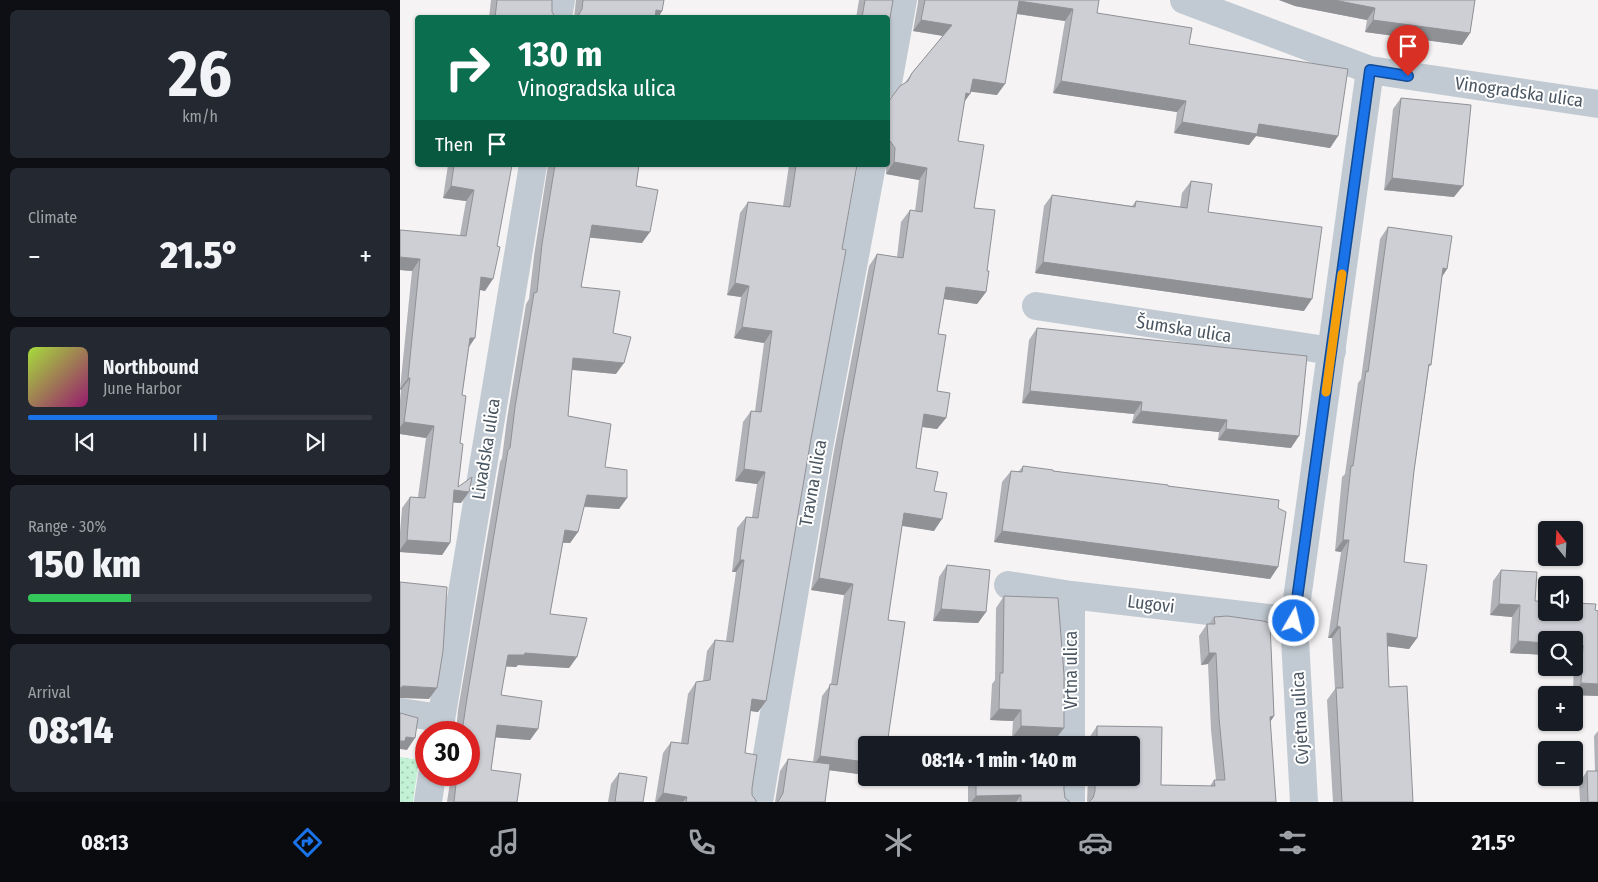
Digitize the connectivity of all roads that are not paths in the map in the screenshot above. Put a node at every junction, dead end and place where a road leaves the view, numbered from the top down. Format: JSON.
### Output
{"nodes":[{"id":1,"x":561,"y":0,"type":"edge"},
{"id":2,"x":903,"y":0,"type":"edge"},
{"id":3,"x":1184,"y":0,"type":"edge"},
{"id":4,"x":558,"y":15,"type":"edge"},
{"id":5,"x":1370,"y":70,"type":"junction"},
{"id":6,"x":890,"y":72,"type":"edge"},
{"id":7,"x":1598,"y":104,"type":"edge"},
{"id":8,"x":534,"y":167,"type":"edge"},
{"id":9,"x":872,"y":167,"type":"edge"},
{"id":10,"x":1036,"y":306,"type":"dead end"},
{"id":11,"x":1332,"y":351,"type":"junction"},
{"id":12,"x":1008,"y":585,"type":"dead end"},
{"id":13,"x":1071,"y":595,"type":"junction"},
{"id":14,"x":1294,"y":621,"type":"junction"},
{"id":15,"x":400,"y":712,"type":"edge"},
{"id":16,"x":428,"y":721,"type":"edge"},
{"id":17,"x":441,"y":721,"type":"edge"},
{"id":18,"x":1071,"y":736,"type":"edge"},
{"id":19,"x":430,"y":786,"type":"edge"},
{"id":20,"x":1071,"y":786,"type":"edge"},
{"id":21,"x":428,"y":802,"type":"edge"},
{"id":22,"x":759,"y":802,"type":"edge"},
{"id":23,"x":1071,"y":802,"type":"edge"},
{"id":24,"x":1304,"y":802,"type":"edge"}],
"edges":[{"from":1,"to":4,"type":"street"},
{"from":2,"to":6,"type":"street"},
{"from":3,"to":5,"type":"street","name":"Vinogradska ulica"},
{"from":5,"to":7,"type":"street","name":"Vinogradska ulica"},
{"from":5,"to":11,"type":"street","name":"Cvjetna ulica"},
{"from":8,"to":17,"type":"street","name":"Livadska ulica"},
{"from":9,"to":22,"type":"street","name":"Travna ulica"},
{"from":10,"to":11,"type":"street","name":"Šumska ulica"},
{"from":11,"to":14,"type":"street","name":"Cvjetna ulica"},
{"from":12,"to":13,"type":"street","name":"Lugovi"},
{"from":13,"to":14,"type":"street","name":"Lugovi"},
{"from":13,"to":18,"type":"street","name":"Vrtna ulica"},
{"from":14,"to":24,"type":"street","name":"Cvjetna ulica"},
{"from":15,"to":16,"type":"street"},
{"from":19,"to":21,"type":"street"},
{"from":20,"to":23,"type":"street"}]}
